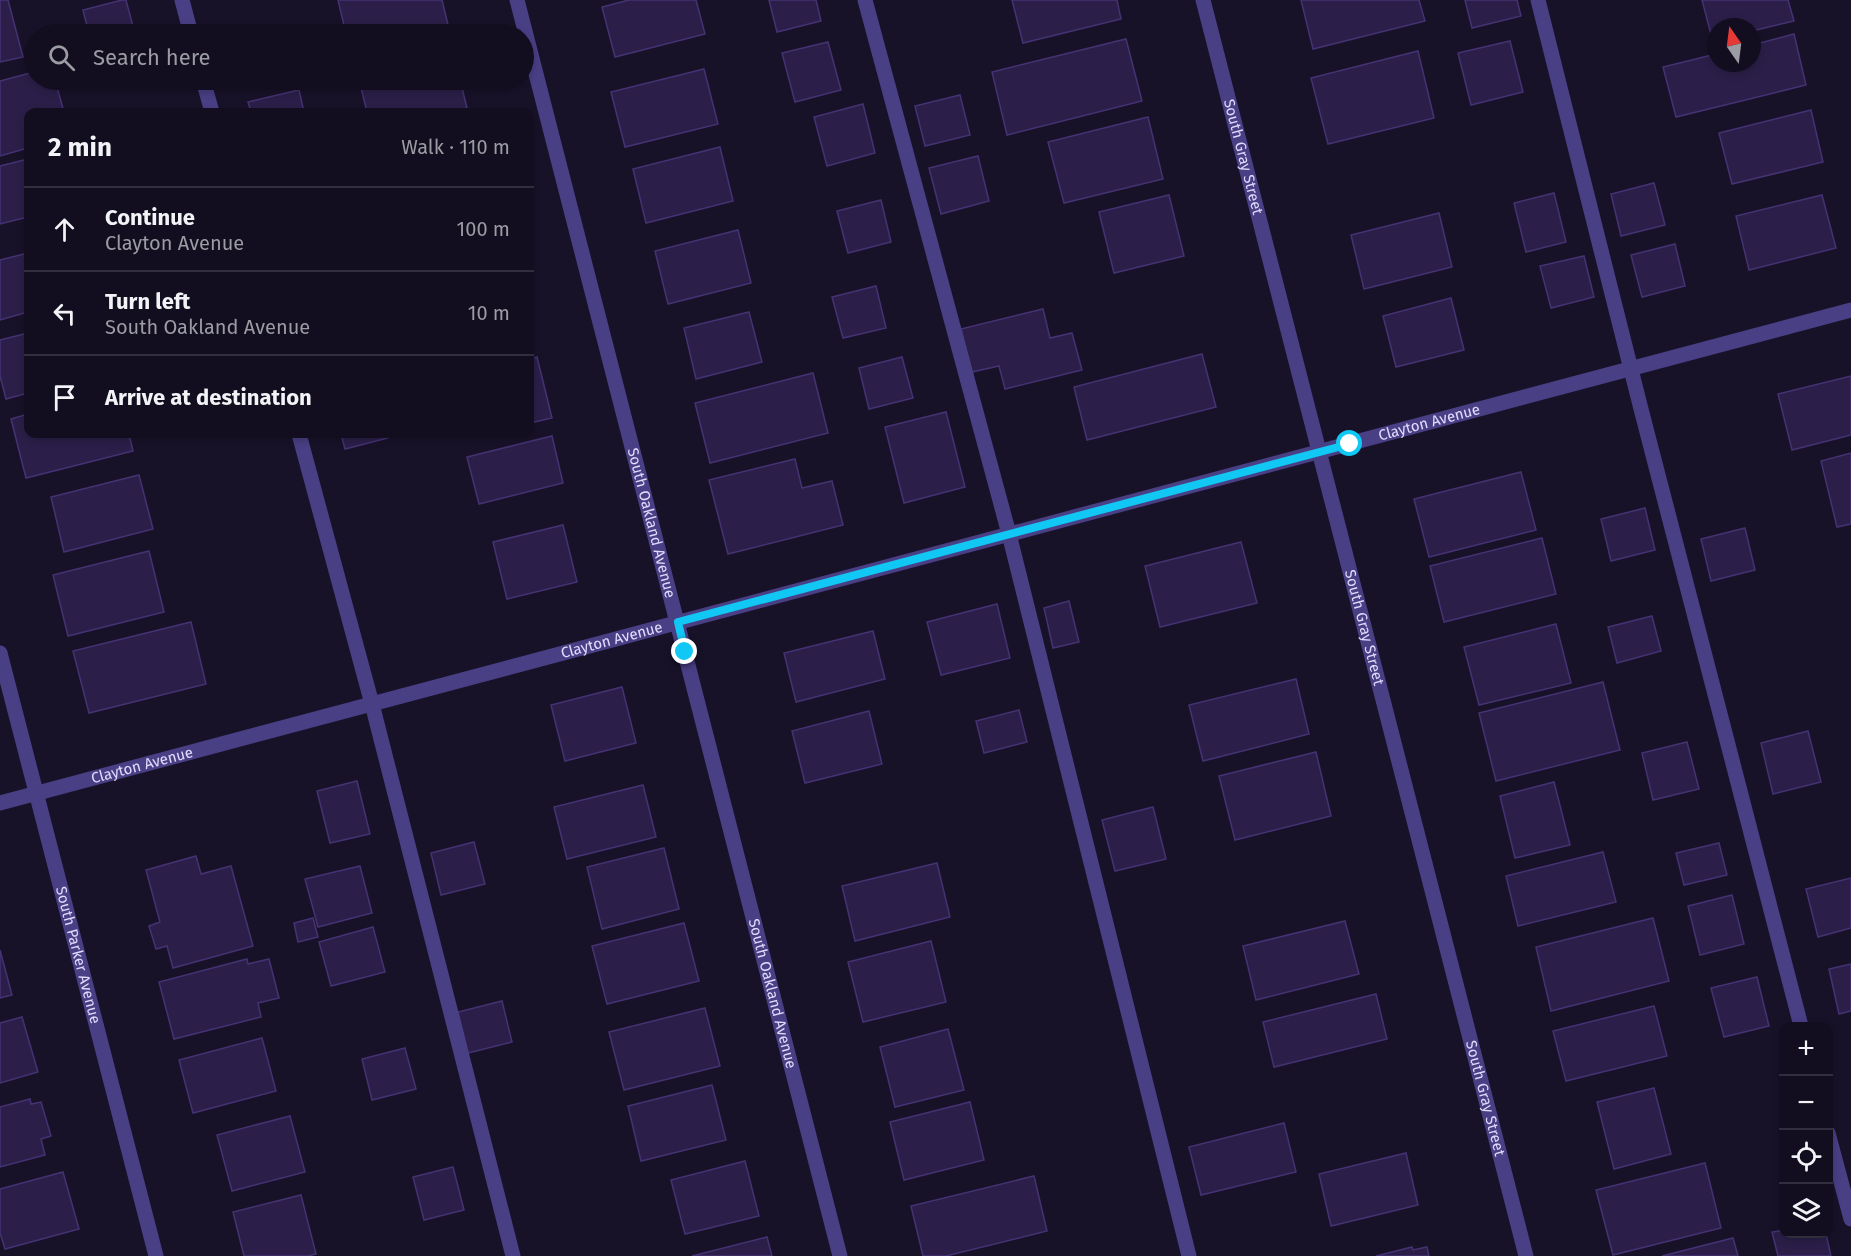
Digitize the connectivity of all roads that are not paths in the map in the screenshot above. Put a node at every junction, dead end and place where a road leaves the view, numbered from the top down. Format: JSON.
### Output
{"nodes":[{"id":1,"x":182,"y":0,"type":"edge"},
{"id":2,"x":517,"y":0,"type":"edge"},
{"id":3,"x":865,"y":0,"type":"edge"},
{"id":4,"x":1203,"y":0,"type":"edge"},
{"id":5,"x":1538,"y":0,"type":"edge"},
{"id":6,"x":188,"y":24,"type":"edge"},
{"id":7,"x":523,"y":24,"type":"edge"},
{"id":8,"x":534,"y":66,"type":"edge"},
{"id":9,"x":206,"y":90,"type":"edge"},
{"id":10,"x":211,"y":108,"type":"edge"},
{"id":11,"x":1851,"y":310,"type":"edge"},
{"id":12,"x":1631,"y":369,"type":"junction"},
{"id":13,"x":300,"y":438,"type":"edge"},
{"id":14,"x":1319,"y":452,"type":"junction"},
{"id":15,"x":1009,"y":534,"type":"junction"},
{"id":16,"x":678,"y":622,"type":"junction"},
{"id":17,"x":0,"y":653,"type":"edge"},
{"id":18,"x":372,"y":704,"type":"junction"},
{"id":19,"x":36,"y":794,"type":"junction"},
{"id":20,"x":0,"y":803,"type":"edge"},
{"id":21,"x":1800,"y":1022,"type":"edge"},
{"id":22,"x":1833,"y":1152,"type":"edge"},
{"id":23,"x":1851,"y":1219,"type":"edge"},
{"id":24,"x":156,"y":1256,"type":"edge"},
{"id":25,"x":513,"y":1256,"type":"edge"},
{"id":26,"x":840,"y":1256,"type":"edge"},
{"id":27,"x":1189,"y":1256,"type":"edge"},
{"id":28,"x":1527,"y":1256,"type":"edge"}],
"edges":[{"from":1,"to":6,"type":"street"},
{"from":2,"to":7,"type":"street","name":"South Oakland Avenue"},
{"from":3,"to":15,"type":"street"},
{"from":4,"to":14,"type":"street","name":"South Gray Street"},
{"from":5,"to":12,"type":"street"},
{"from":8,"to":16,"type":"street","name":"South Oakland Avenue"},
{"from":9,"to":10,"type":"street"},
{"from":11,"to":12,"type":"street","name":"Clayton Avenue"},
{"from":12,"to":14,"type":"street","name":"Clayton Avenue"},
{"from":12,"to":21,"type":"street"},
{"from":13,"to":18,"type":"street"},
{"from":14,"to":15,"type":"street","name":"Clayton Avenue"},
{"from":14,"to":28,"type":"street","name":"South Gray Street"},
{"from":15,"to":16,"type":"street","name":"Clayton Avenue"},
{"from":15,"to":27,"type":"street"},
{"from":16,"to":18,"type":"street","name":"Clayton Avenue"},
{"from":16,"to":26,"type":"street","name":"South Oakland Avenue"},
{"from":17,"to":19,"type":"street","name":"South Parker Avenue"},
{"from":18,"to":19,"type":"street","name":"Clayton Avenue"},
{"from":18,"to":25,"type":"street"},
{"from":19,"to":20,"type":"street","name":"Clayton Avenue"},
{"from":19,"to":24,"type":"street","name":"South Parker Avenue"},
{"from":22,"to":23,"type":"street"}]}
